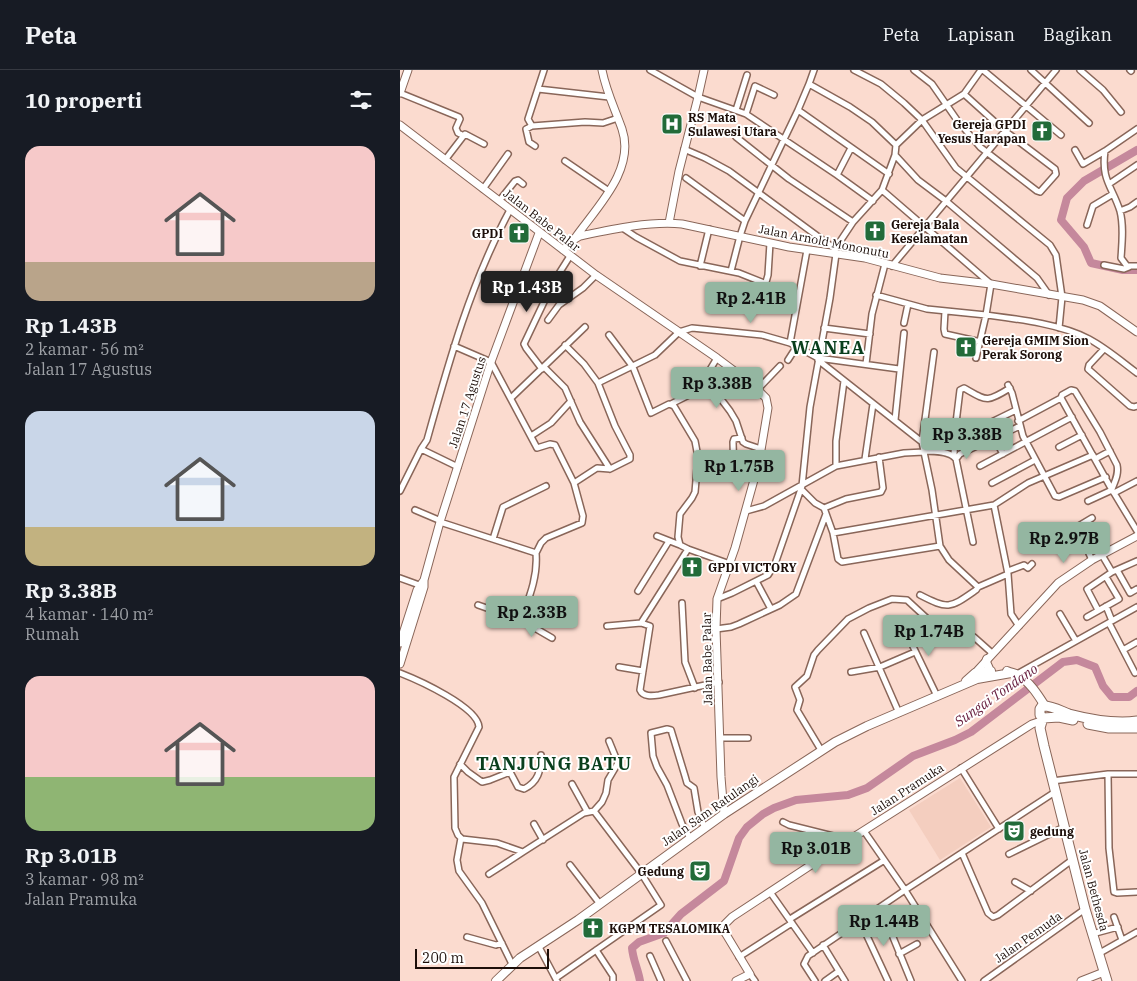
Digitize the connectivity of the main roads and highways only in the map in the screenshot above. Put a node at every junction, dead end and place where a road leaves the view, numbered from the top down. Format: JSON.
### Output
{"nodes":[{"id":1,"x":987,"y":660,"type":"road end"},
{"id":2,"x":990,"y":671,"type":"junction"},
{"id":3,"x":1014,"y":673,"type":"junction"},
{"id":4,"x":975,"y":675,"type":"junction"},
{"id":5,"x":1047,"y":706,"type":"junction"},
{"id":6,"x":1045,"y":719,"type":"junction"},
{"id":7,"x":1137,"y":721,"type":"edge"},
{"id":8,"x":1137,"y":728,"type":"edge"},
{"id":9,"x":1106,"y":976,"type":"edge"},
{"id":10,"x":496,"y":981,"type":"edge"}],
"edges":[{"from":1,"to":2,"type":"main road"},
{"from":2,"to":3,"type":"main road"},
{"from":2,"to":4,"type":"main road"},
{"from":3,"to":4,"type":"main road","name":"Jalan Sam Ratulangi"},
{"from":3,"to":5,"type":"main road"},
{"from":4,"to":10,"type":"main road","name":"Jalan Sam Ratulangi"},
{"from":5,"to":6,"type":"highway","name":"Jalan Bethesda"},
{"from":5,"to":7,"type":"highway"},
{"from":6,"to":8,"type":"highway"},
{"from":6,"to":9,"type":"highway","name":"Jalan Bethesda"}]}
